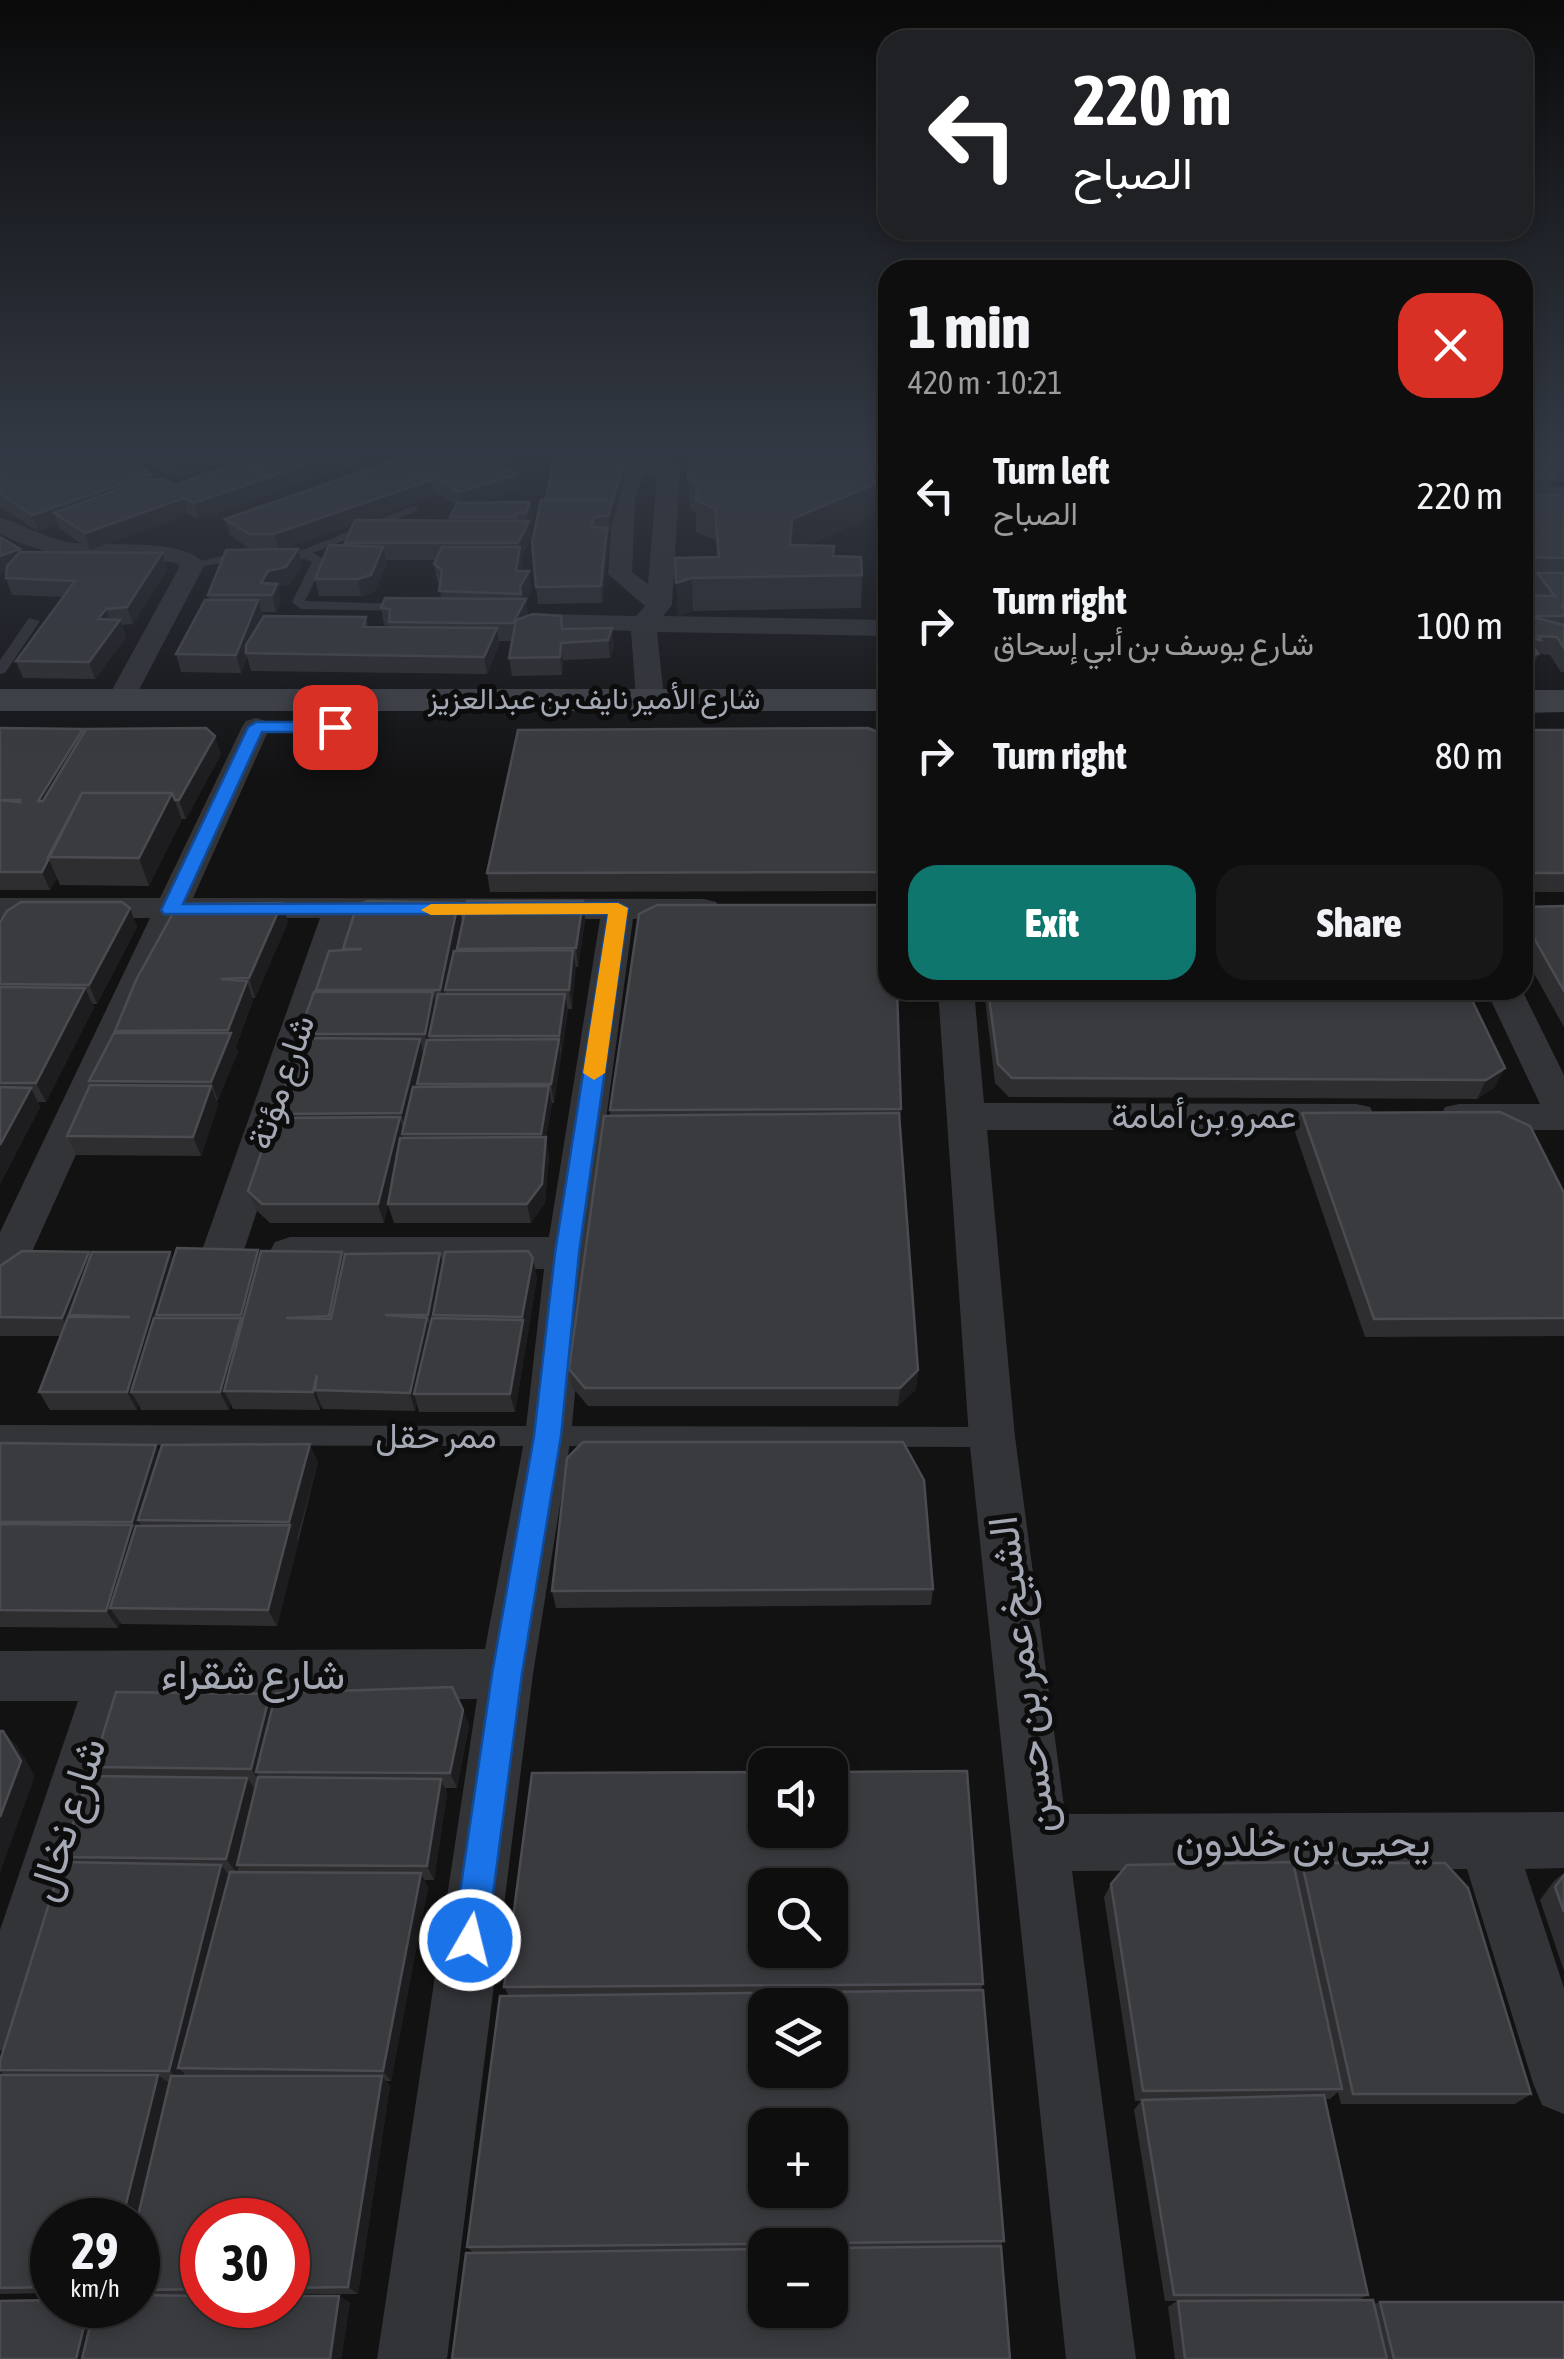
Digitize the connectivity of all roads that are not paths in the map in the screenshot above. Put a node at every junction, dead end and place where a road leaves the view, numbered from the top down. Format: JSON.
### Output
{"nodes":[{"id":1,"x":188,"y":561,"type":"edge"},
{"id":2,"x":208,"y":561,"type":"edge"},
{"id":3,"x":318,"y":561,"type":"edge"},
{"id":4,"x":621,"y":561,"type":"edge"},
{"id":5,"x":658,"y":561,"type":"edge"},
{"id":6,"x":193,"y":564,"type":"junction"},
{"id":7,"x":1533,"y":581,"type":"edge"},
{"id":8,"x":1564,"y":583,"type":"edge"},
{"id":9,"x":402,"y":608,"type":"edge"},
{"id":10,"x":651,"y":615,"type":"junction"},
{"id":11,"x":34,"y":621,"type":"dead end"},
{"id":12,"x":545,"y":622,"type":"edge"},
{"id":13,"x":878,"y":627,"type":"edge"},
{"id":14,"x":0,"y":670,"type":"edge"},
{"id":15,"x":122,"y":698,"type":"junction"},
{"id":16,"x":650,"y":699,"type":"junction"},
{"id":17,"x":0,"y":700,"type":"edge"},
{"id":18,"x":878,"y":700,"type":"edge"},
{"id":19,"x":1564,"y":701,"type":"edge"},
{"id":20,"x":1533,"y":702,"type":"edge"},
{"id":21,"x":0,"y":725,"type":"edge"},
{"id":22,"x":256,"y":727,"type":"junction"},
{"id":23,"x":878,"y":727,"type":"edge"},
{"id":24,"x":1533,"y":728,"type":"edge"},
{"id":25,"x":1564,"y":728,"type":"edge"},
{"id":26,"x":618,"y":908,"type":"junction"},
{"id":27,"x":734,"y":908,"type":"edge"},
{"id":28,"x":171,"y":910,"type":"junction"},
{"id":29,"x":340,"y":910,"type":"junction"},
{"id":30,"x":3,"y":913,"type":"edge"},
{"id":31,"x":957,"y":1000,"type":"edge"},
{"id":32,"x":1509,"y":1000,"type":"edge"},
{"id":33,"x":1564,"y":1115,"type":"edge"},
{"id":34,"x":965,"y":1116,"type":"junction"},
{"id":35,"x":1384,"y":1116,"type":"edge"},
{"id":36,"x":1424,"y":1117,"type":"edge"},
{"id":37,"x":567,"y":1253,"type":"junction"},
{"id":38,"x":20,"y":1260,"type":"edge"},
{"id":39,"x":0,"y":1435,"type":"edge"},
{"id":40,"x":548,"y":1436,"type":"junction"},
{"id":41,"x":992,"y":1437,"type":"junction"},
{"id":42,"x":114,"y":1674,"type":"junction"},
{"id":43,"x":507,"y":1674,"type":"junction"},
{"id":44,"x":0,"y":1676,"type":"edge"},
{"id":45,"x":1487,"y":1840,"type":"junction"},
{"id":46,"x":1564,"y":1840,"type":"edge"},
{"id":47,"x":1041,"y":1843,"type":"junction"},
{"id":48,"x":0,"y":2020,"type":"edge"},
{"id":49,"x":1564,"y":2083,"type":"edge"},
{"id":50,"x":412,"y":2359,"type":"edge"},
{"id":51,"x":1101,"y":2359,"type":"edge"}],
"edges":[{"from":1,"to":6,"type":"street"},
{"from":2,"to":6,"type":"lane"},
{"from":3,"to":9,"type":"lane"},
{"from":4,"to":10,"type":"street"},
{"from":5,"to":10,"type":"street"},
{"from":6,"to":15,"type":"street"},
{"from":7,"to":8,"type":"street"},
{"from":10,"to":12,"type":"street"},
{"from":10,"to":13,"type":"street"},
{"from":10,"to":16,"type":"street"},
{"from":11,"to":14,"type":"lane"},
{"from":15,"to":16,"type":"street","name":"شارع الأمير نايف بن عبدالعزيز"},
{"from":15,"to":17,"type":"street","name":"شارع الأمير نايف بن عبدالعزيز"},
{"from":16,"to":18,"type":"street","name":"شارع الأمير نايف بن عبدالعزيز"},
{"from":19,"to":20,"type":"street"},
{"from":21,"to":22,"type":"street","name":"شارع الأمير نايف بن عبدالعزيز"},
{"from":22,"to":23,"type":"street","name":"شارع الأمير نايف بن عبدالعزيز"},
{"from":22,"to":28,"type":"street"},
{"from":24,"to":25,"type":"street"},
{"from":26,"to":27,"type":"street"},
{"from":26,"to":29,"type":"street"},
{"from":26,"to":37,"type":"street"},
{"from":28,"to":29,"type":"street"},
{"from":28,"to":30,"type":"street"},
{"from":28,"to":38,"type":"street"},
{"from":29,"to":37,"type":"street","name":"شارع مؤتة"},
{"from":31,"to":34,"type":"street","name":"الشيخ عمر بن حسن"},
{"from":32,"to":33,"type":"street"},
{"from":33,"to":36,"type":"street"},
{"from":34,"to":35,"type":"street","name":"عمرو بن أمامة"},
{"from":34,"to":41,"type":"street","name":"الشيخ عمر بن حسن"},
{"from":37,"to":40,"type":"street"},
{"from":39,"to":40,"type":"lane","name":"ممر حقل"},
{"from":40,"to":41,"type":"lane","name":"ممر حقل"},
{"from":40,"to":43,"type":"street"},
{"from":41,"to":47,"type":"street","name":"الشيخ عمر بن حسن"},
{"from":42,"to":43,"type":"street","name":"شارع شقراء"},
{"from":42,"to":44,"type":"street","name":"شارع شقراء"},
{"from":42,"to":48,"type":"street","name":"شارع نخال"},
{"from":43,"to":50,"type":"street"},
{"from":45,"to":46,"type":"street","name":"يحيى بن خلدون"},
{"from":45,"to":47,"type":"street","name":"يحيى بن خلدون"},
{"from":45,"to":49,"type":"street"},
{"from":47,"to":51,"type":"street","name":"الشيخ عمر بن حسن"}]}
